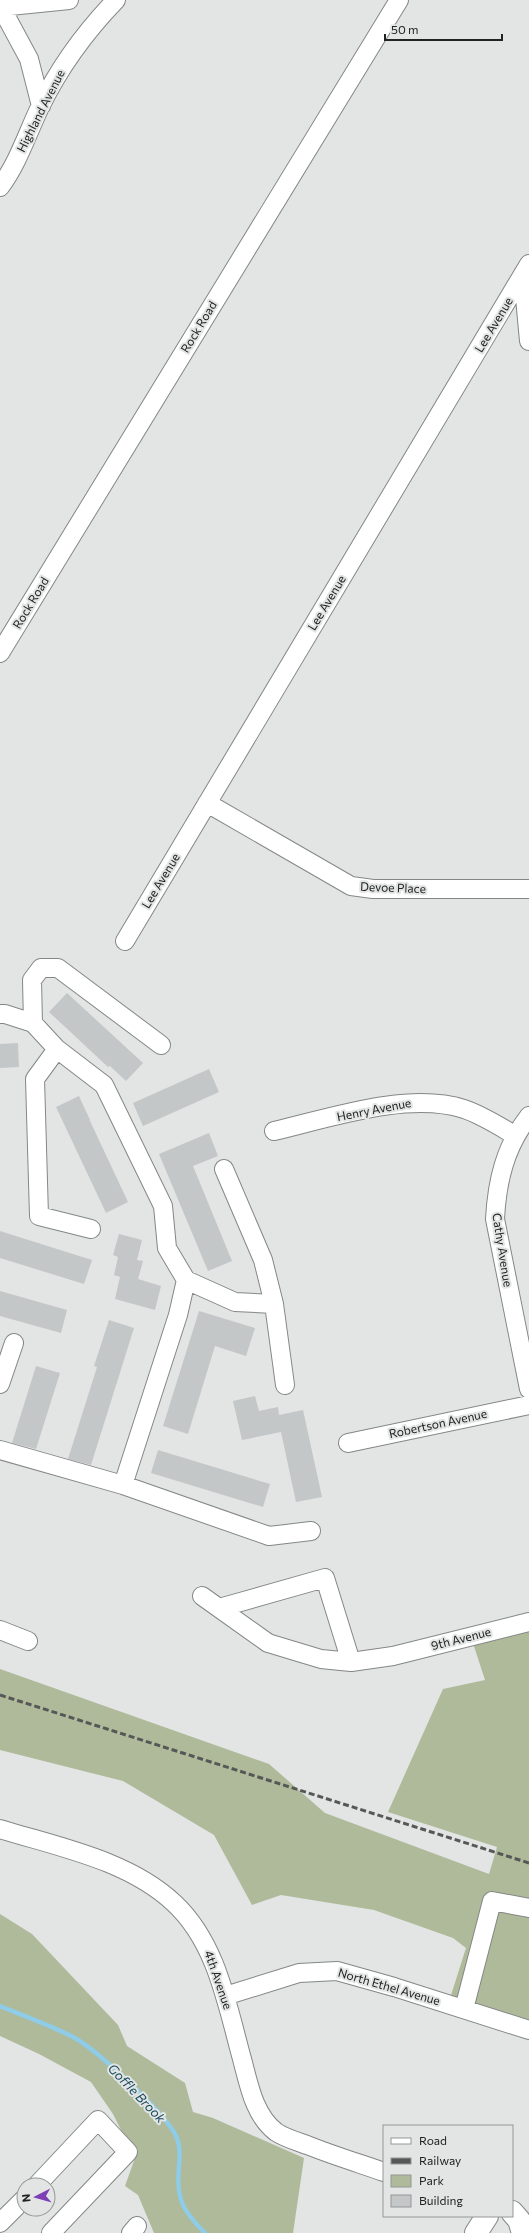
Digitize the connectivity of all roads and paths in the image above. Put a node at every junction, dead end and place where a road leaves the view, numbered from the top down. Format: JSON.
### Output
{"nodes":[{"id":1,"x":69,"y":0,"type":"edge"},
{"id":2,"x":116,"y":0,"type":"edge"},
{"id":3,"x":399,"y":0,"type":"edge"},
{"id":4,"x":0,"y":7,"type":"edge"},
{"id":5,"x":41,"y":106,"type":"junction"},
{"id":6,"x":0,"y":187,"type":"edge"},
{"id":7,"x":526,"y":270,"type":"edge"},
{"id":8,"x":529,"y":341,"type":"edge"},
{"id":9,"x":0,"y":653,"type":"edge"},
{"id":10,"x":207,"y":803,"type":"junction"},
{"id":11,"x":529,"y":889,"type":"edge"},
{"id":12,"x":125,"y":941,"type":"dead end"},
{"id":13,"x":0,"y":1014,"type":"edge"},
{"id":14,"x":33,"y":1023,"type":"junction"},
{"id":15,"x":161,"y":1045,"type":"dead end"},
{"id":16,"x":57,"y":1049,"type":"junction"},
{"id":17,"x":529,"y":1116,"type":"edge"},
{"id":18,"x":274,"y":1131,"type":"dead end"},
{"id":19,"x":516,"y":1136,"type":"junction"},
{"id":20,"x":224,"y":1169,"type":"dead end"},
{"id":21,"x":92,"y":1229,"type":"dead end"},
{"id":22,"x":186,"y":1280,"type":"junction"},
{"id":23,"x":274,"y":1304,"type":"junction"},
{"id":24,"x":14,"y":1344,"type":"dead end"},
{"id":25,"x":0,"y":1384,"type":"edge"},
{"id":26,"x":285,"y":1385,"type":"dead end"},
{"id":27,"x":529,"y":1389,"type":"edge"},
{"id":28,"x":529,"y":1405,"type":"edge"},
{"id":29,"x":348,"y":1442,"type":"dead end"},
{"id":30,"x":0,"y":1450,"type":"edge"},
{"id":31,"x":123,"y":1485,"type":"junction"},
{"id":32,"x":311,"y":1531,"type":"dead end"},
{"id":33,"x":202,"y":1596,"type":"dead end"},
{"id":34,"x":219,"y":1608,"type":"junction"},
{"id":35,"x":529,"y":1622,"type":"edge"},
{"id":36,"x":0,"y":1630,"type":"edge"},
{"id":37,"x":28,"y":1641,"type":"dead end"},
{"id":38,"x":351,"y":1662,"type":"junction"},
{"id":39,"x":0,"y":1829,"type":"edge"},
{"id":40,"x":529,"y":1908,"type":"edge"},
{"id":41,"x":225,"y":1996,"type":"junction"},
{"id":42,"x":464,"y":2009,"type":"junction"},
{"id":43,"x":529,"y":2030,"type":"edge"},
{"id":44,"x":383,"y":2172,"type":"edge"},
{"id":45,"x":45,"y":2177,"type":"edge"},
{"id":46,"x":16,"y":2208,"type":"edge"},
{"id":47,"x":513,"y":2213,"type":"edge"},
{"id":48,"x":467,"y":2217,"type":"edge"},
{"id":49,"x":486,"y":2217,"type":"edge"},
{"id":50,"x":0,"y":2223,"type":"edge"},
{"id":51,"x":51,"y":2233,"type":"edge"},
{"id":52,"x":472,"y":2233,"type":"edge"},
{"id":53,"x":476,"y":2233,"type":"edge"},
{"id":54,"x":523,"y":2233,"type":"edge"}],
"edges":[{"from":1,"to":4,"type":"street"},
{"from":2,"to":5,"type":"street","name":"Highland Avenue"},
{"from":3,"to":9,"type":"street","name":"Rock Road"},
{"from":4,"to":5,"type":"street"},
{"from":5,"to":6,"type":"street","name":"Highland Avenue"},
{"from":7,"to":8,"type":"street"},
{"from":7,"to":10,"type":"street","name":"Lee Avenue"},
{"from":10,"to":11,"type":"street","name":"Devoe Place"},
{"from":10,"to":12,"type":"street","name":"Lee Avenue"},
{"from":13,"to":14,"type":"street"},
{"from":14,"to":15,"type":"street"},
{"from":14,"to":16,"type":"street"},
{"from":16,"to":21,"type":"street"},
{"from":16,"to":22,"type":"street"},
{"from":17,"to":19,"type":"street","name":"Cathy Avenue"},
{"from":18,"to":19,"type":"street","name":"Henry Avenue"},
{"from":19,"to":27,"type":"street","name":"Cathy Avenue"},
{"from":20,"to":23,"type":"street"},
{"from":22,"to":23,"type":"street"},
{"from":22,"to":31,"type":"street"},
{"from":23,"to":26,"type":"street"},
{"from":24,"to":25,"type":"street"},
{"from":28,"to":29,"type":"street","name":"Robertson Avenue"},
{"from":30,"to":31,"type":"street"},
{"from":31,"to":32,"type":"street"},
{"from":33,"to":34,"type":"street","name":"9th Avenue"},
{"from":34,"to":38,"type":"street","name":"9th Avenue"},
{"from":34,"to":38,"type":"street"},
{"from":35,"to":38,"type":"street","name":"9th Avenue"},
{"from":36,"to":37,"type":"street"},
{"from":39,"to":41,"type":"street","name":"4th Avenue"},
{"from":40,"to":42,"type":"street"},
{"from":41,"to":42,"type":"street","name":"North Ethel Avenue"},
{"from":41,"to":44,"type":"street","name":"4th Avenue"},
{"from":42,"to":43,"type":"street","name":"North Ethel Avenue"},
{"from":45,"to":51,"type":"street"},
{"from":46,"to":50,"type":"street"},
{"from":47,"to":54,"type":"highway"},
{"from":48,"to":52,"type":"highway"},
{"from":49,"to":53,"type":"highway"}]}
